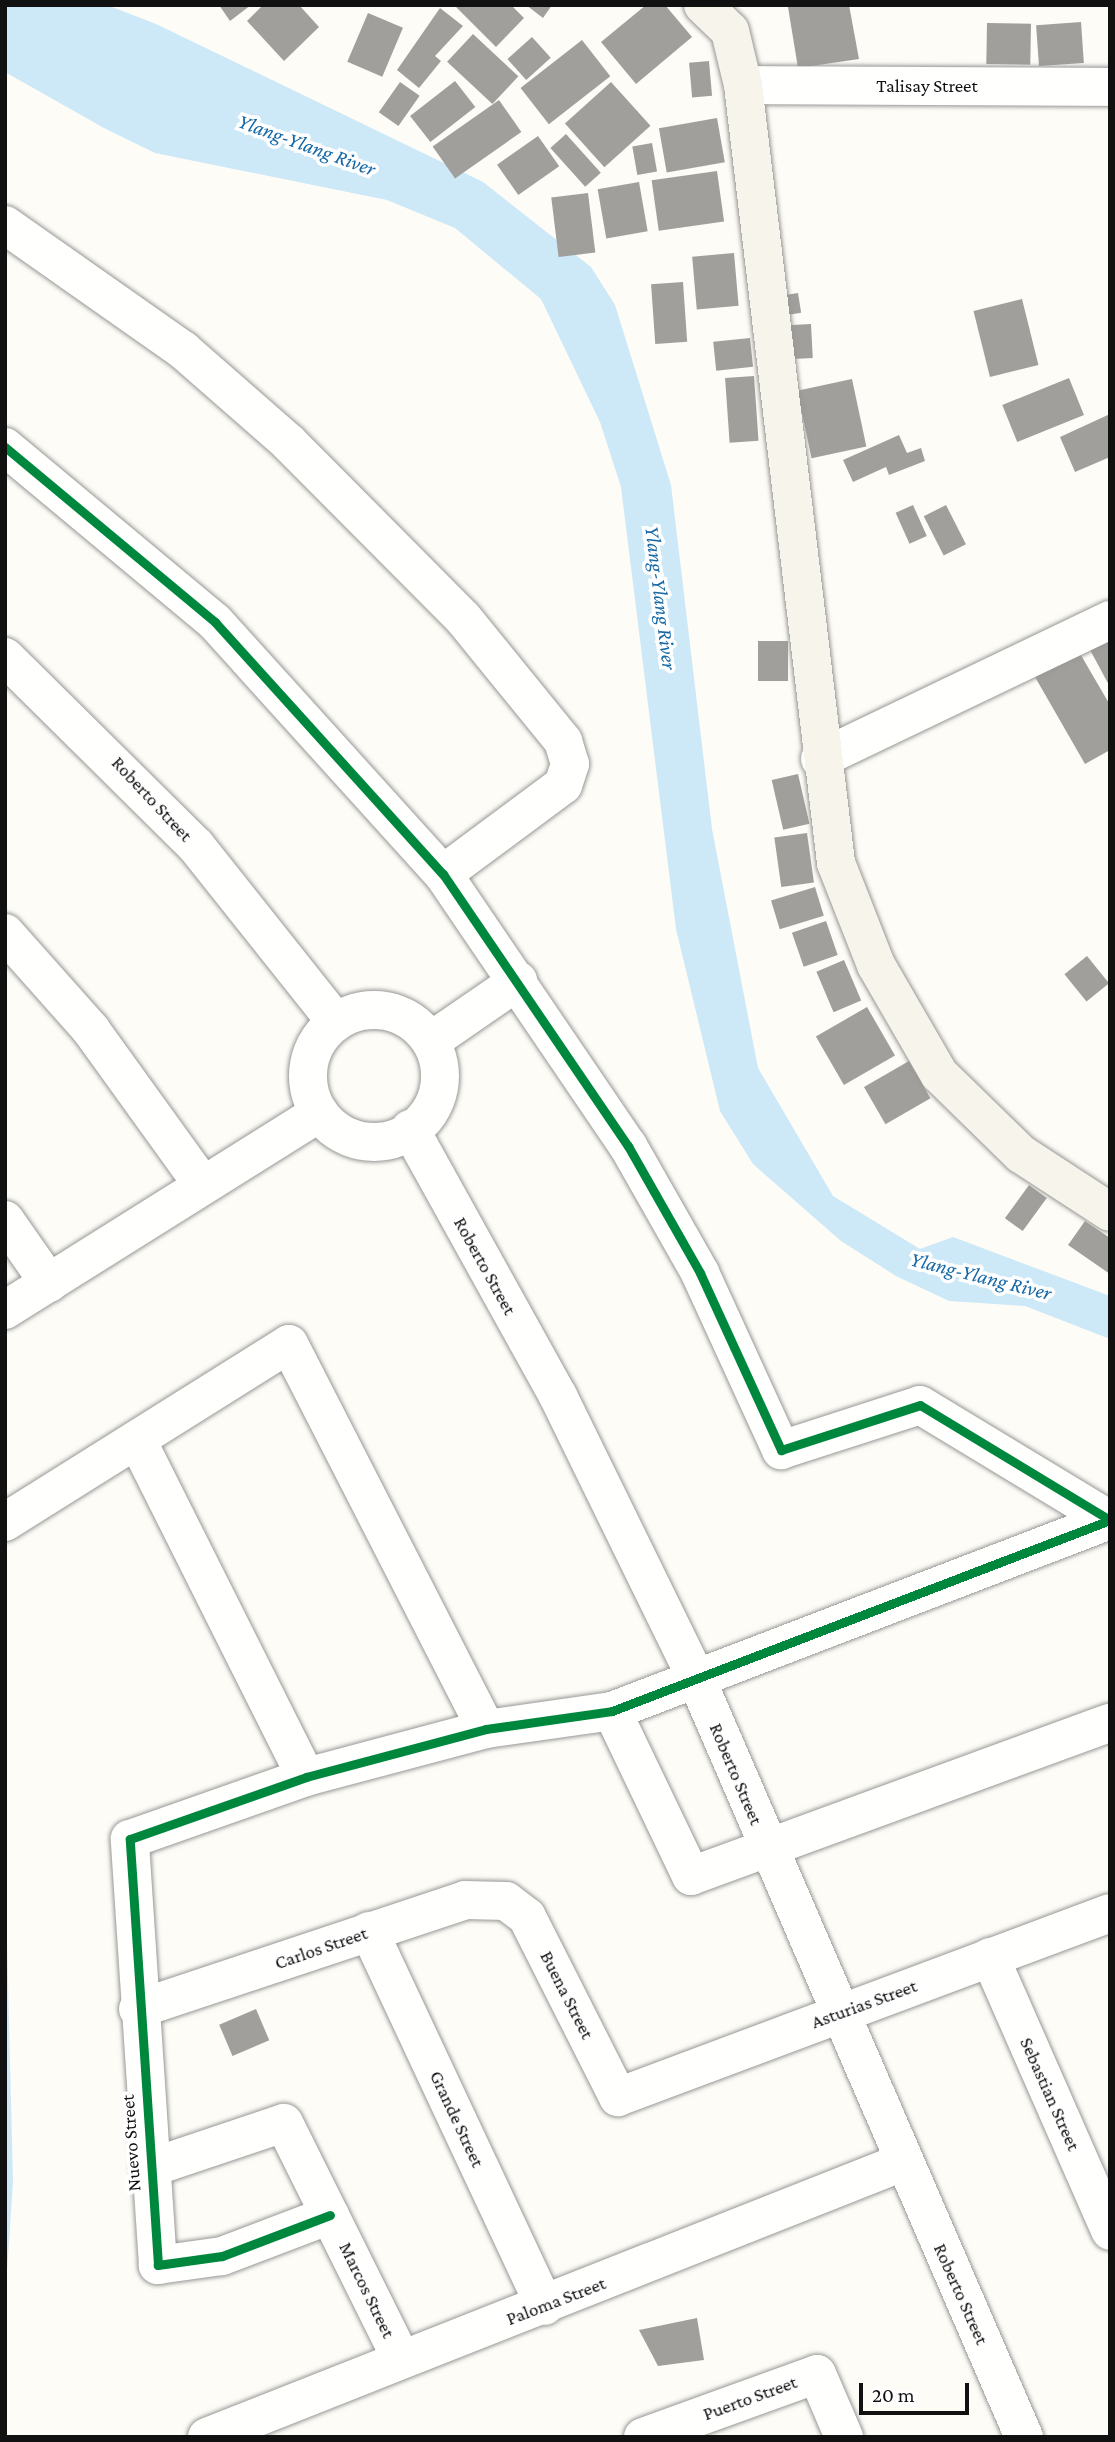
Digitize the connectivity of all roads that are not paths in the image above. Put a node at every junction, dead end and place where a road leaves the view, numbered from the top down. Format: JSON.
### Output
{"nodes":[{"id":1,"x":703,"y":5,"type":"edge"},
{"id":2,"x":743,"y":85,"type":"junction"},
{"id":3,"x":1110,"y":88,"type":"edge"},
{"id":4,"x":5,"y":225,"type":"edge"},
{"id":5,"x":5,"y":447,"type":"edge"},
{"id":6,"x":1110,"y":620,"type":"edge"},
{"id":7,"x":5,"y":657,"type":"edge"},
{"id":8,"x":820,"y":760,"type":"junction"},
{"id":9,"x":443,"y":874,"type":"junction"},
{"id":10,"x":5,"y":933,"type":"edge"},
{"id":11,"x":518,"y":981,"type":"junction"},
{"id":12,"x":336,"y":1022,"type":"junction"},
{"id":13,"x":431,"y":1041,"type":"junction"},
{"id":14,"x":319,"y":1113,"type":"junction"},
{"id":15,"x":410,"y":1129,"type":"junction"},
{"id":16,"x":202,"y":1184,"type":"junction"},
{"id":17,"x":1110,"y":1212,"type":"edge"},
{"id":18,"x":5,"y":1220,"type":"edge"},
{"id":19,"x":49,"y":1283,"type":"junction"},
{"id":20,"x":5,"y":1310,"type":"edge"},
{"id":21,"x":137,"y":1440,"type":"junction"},
{"id":22,"x":5,"y":1522,"type":"edge"},
{"id":23,"x":696,"y":1678,"type":"junction"},
{"id":24,"x":612,"y":1710,"type":"junction"},
{"id":25,"x":1110,"y":1723,"type":"edge"},
{"id":26,"x":486,"y":1729,"type":"junction"},
{"id":27,"x":306,"y":1777,"type":"junction"},
{"id":28,"x":768,"y":1847,"type":"junction"},
{"id":29,"x":506,"y":1902,"type":"joint"},
{"id":30,"x":1110,"y":1913,"type":"edge"},
{"id":31,"x":369,"y":1931,"type":"junction"},
{"id":32,"x":990,"y":1957,"type":"junction"},
{"id":33,"x":138,"y":2009,"type":"junction"},
{"id":34,"x":839,"y":2014,"type":"junction"},
{"id":35,"x":618,"y":2097,"type":"joint"},
{"id":36,"x":903,"y":2162,"type":"junction"},
{"id":37,"x":150,"y":2168,"type":"junction"},
{"id":38,"x":330,"y":2216,"type":"junction"},
{"id":39,"x":1110,"y":2231,"type":"edge"},
{"id":40,"x":545,"y":2306,"type":"junction"},
{"id":41,"x":401,"y":2358,"type":"junction"},
{"id":42,"x":661,"y":2434,"type":"edge"},
{"id":43,"x":207,"y":2437,"type":"edge"},
{"id":44,"x":844,"y":2437,"type":"edge"},
{"id":45,"x":1024,"y":2437,"type":"edge"}],
"edges":[{"from":1,"to":2,"type":"street"},
{"from":2,"to":3,"type":"street","name":"Talisay Street"},
{"from":2,"to":8,"type":"street"},
{"from":4,"to":9,"type":"street"},
{"from":5,"to":9,"type":"street"},
{"from":6,"to":8,"type":"street"},
{"from":7,"to":12,"type":"street","name":"Roberto Street"},
{"from":8,"to":17,"type":"street"},
{"from":9,"to":11,"type":"street"},
{"from":10,"to":16,"type":"street"},
{"from":11,"to":13,"type":"street"},
{"from":11,"to":23,"type":"street"},
{"from":12,"to":13,"type":"street"},
{"from":12,"to":14,"type":"street"},
{"from":13,"to":15,"type":"street"},
{"from":14,"to":15,"type":"street"},
{"from":14,"to":16,"type":"street"},
{"from":15,"to":23,"type":"street","name":"Roberto Street"},
{"from":16,"to":19,"type":"street"},
{"from":18,"to":19,"type":"street"},
{"from":19,"to":20,"type":"street"},
{"from":21,"to":22,"type":"street"},
{"from":21,"to":26,"type":"street"},
{"from":21,"to":27,"type":"street"},
{"from":23,"to":24,"type":"street"},
{"from":23,"to":28,"type":"street","name":"Roberto Street"},
{"from":24,"to":26,"type":"street"},
{"from":24,"to":28,"type":"street"},
{"from":25,"to":28,"type":"street"},
{"from":26,"to":27,"type":"street"},
{"from":27,"to":33,"type":"street","name":"Nuevo Street"},
{"from":28,"to":34,"type":"street","name":"Roberto Street"},
{"from":29,"to":31,"type":"street","name":"Carlos Street"},
{"from":29,"to":35,"type":"street","name":"Buena Street"},
{"from":30,"to":32,"type":"street","name":"Asturias Street"},
{"from":31,"to":33,"type":"street","name":"Carlos Street"},
{"from":31,"to":40,"type":"street","name":"Grande Street"},
{"from":32,"to":34,"type":"street","name":"Asturias Street"},
{"from":32,"to":39,"type":"street","name":"Sebastian Street"},
{"from":33,"to":37,"type":"street","name":"Nuevo Street"},
{"from":34,"to":35,"type":"street","name":"Asturias Street"},
{"from":34,"to":36,"type":"street","name":"Roberto Street"},
{"from":36,"to":40,"type":"street","name":"Paloma Street"},
{"from":36,"to":45,"type":"street","name":"Roberto Street"},
{"from":37,"to":38,"type":"street","name":"Marcos Street"},
{"from":37,"to":38,"type":"street","name":"Nuevo Street"},
{"from":38,"to":41,"type":"street","name":"Marcos Street"},
{"from":40,"to":41,"type":"street","name":"Paloma Street"},
{"from":41,"to":43,"type":"street","name":"Paloma Street"},
{"from":42,"to":44,"type":"street","name":"Puerto Street"}]}
